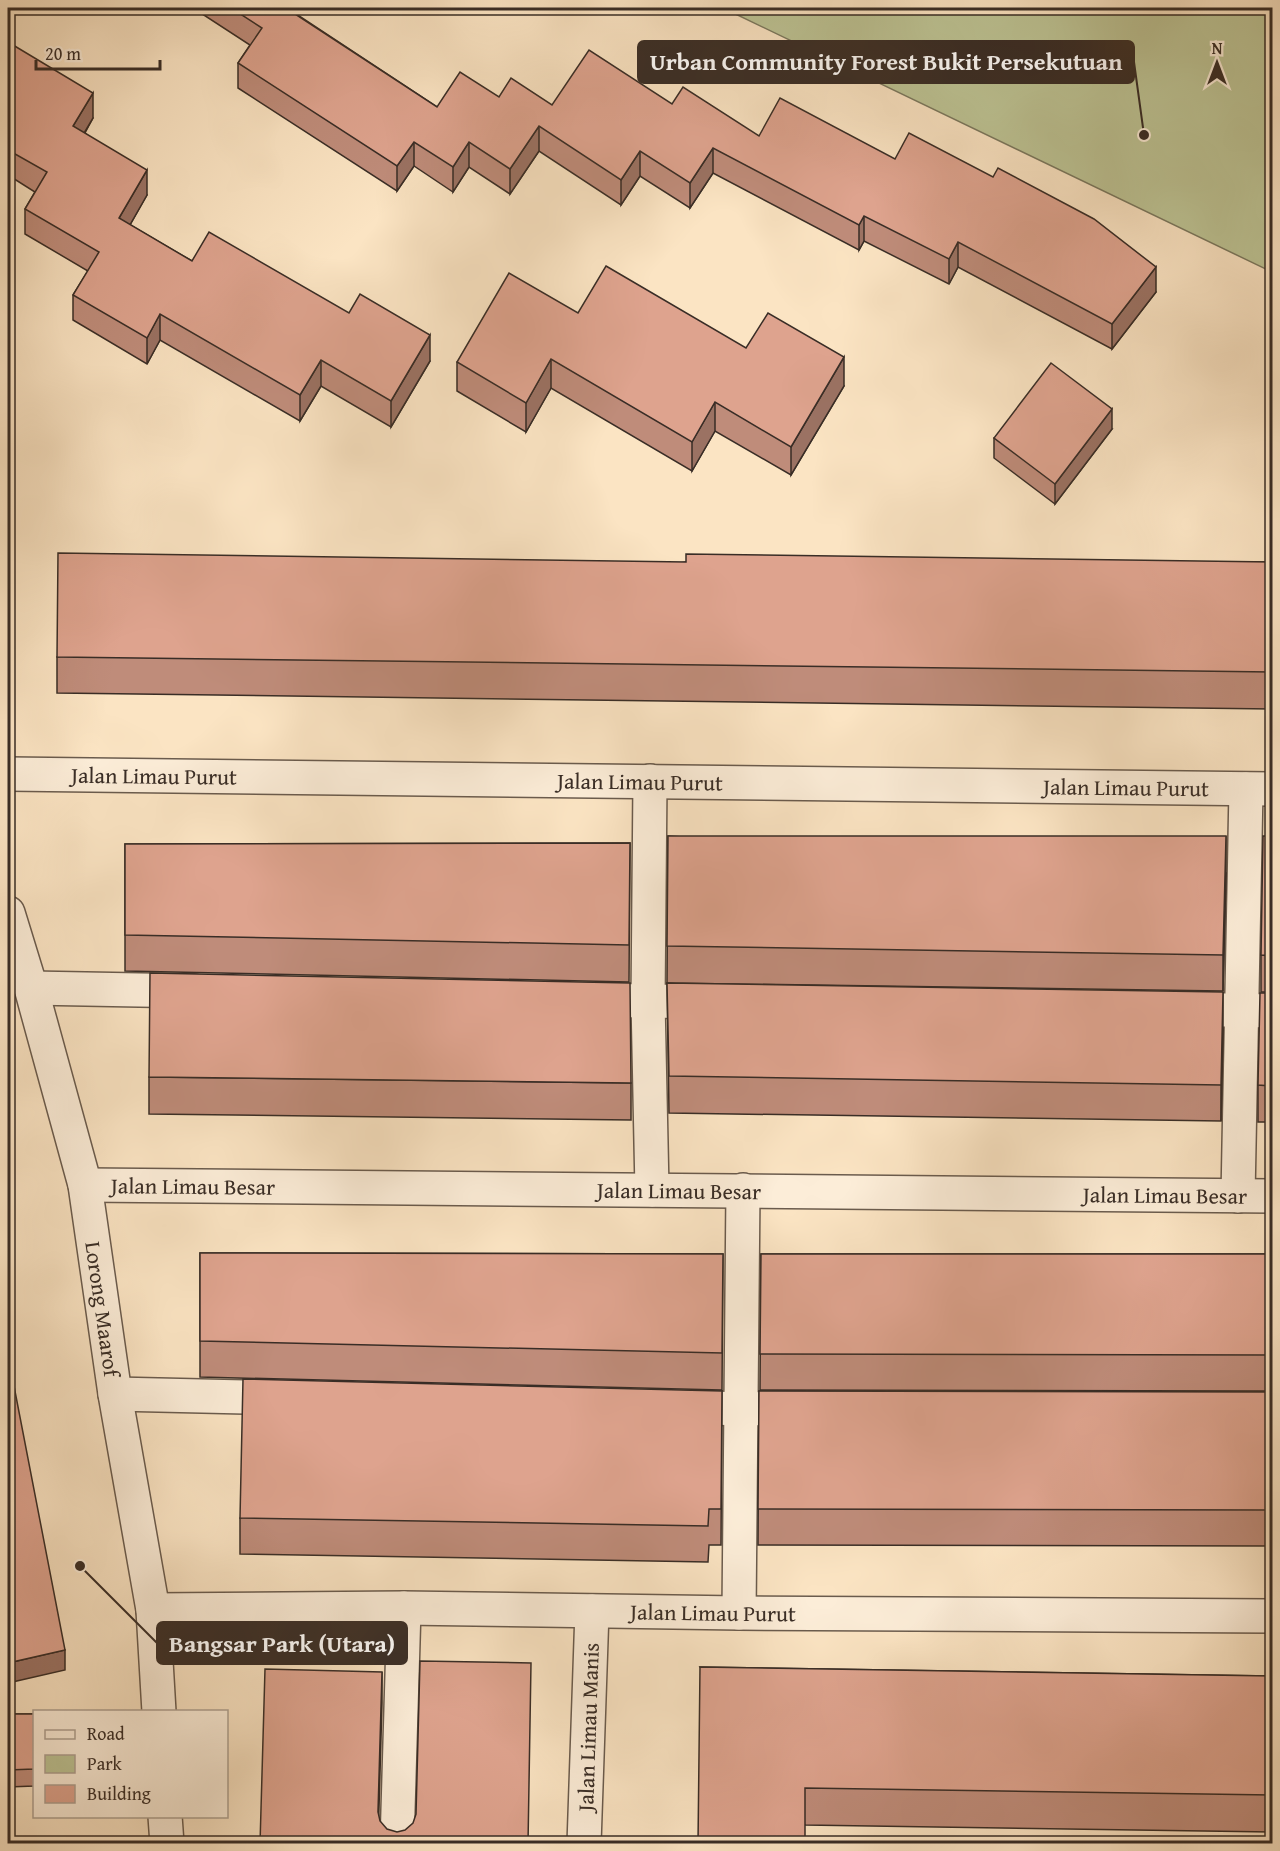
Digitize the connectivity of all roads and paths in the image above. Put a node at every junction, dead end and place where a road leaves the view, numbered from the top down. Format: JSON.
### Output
{"nodes":[{"id":1,"x":8,"y":774,"type":"edge"},
{"id":2,"x":651,"y":781,"type":"junction"},
{"id":3,"x":1259,"y":789,"type":"edge"},
{"id":4,"x":8,"y":914,"type":"edge"},
{"id":5,"x":31,"y":988,"type":"junction"},
{"id":6,"x":221,"y":992,"type":"edge"},
{"id":7,"x":553,"y":999,"type":"edge"},
{"id":8,"x":648,"y":1001,"type":"junction"},
{"id":9,"x":743,"y":1003,"type":"edge"},
{"id":10,"x":1146,"y":1009,"type":"edge"},
{"id":11,"x":1257,"y":1011,"type":"edge"},
{"id":12,"x":85,"y":1185,"type":"junction"},
{"id":13,"x":652,"y":1190,"type":"junction"},
{"id":14,"x":743,"y":1190,"type":"junction"},
{"id":15,"x":1238,"y":1196,"type":"junction"},
{"id":16,"x":1272,"y":1196,"type":"edge"},
{"id":17,"x":115,"y":1394,"type":"junction"},
{"id":18,"x":315,"y":1399,"type":"edge"},
{"id":19,"x":645,"y":1407,"type":"edge"},
{"id":20,"x":740,"y":1409,"type":"junction"},
{"id":21,"x":834,"y":1410,"type":"edge"},
{"id":22,"x":404,"y":1608,"type":"junction"},
{"id":23,"x":153,"y":1610,"type":"junction"},
{"id":24,"x":592,"y":1611,"type":"junction"},
{"id":25,"x":739,"y":1613,"type":"junction"},
{"id":26,"x":1272,"y":1616,"type":"edge"},
{"id":27,"x":159,"y":1710,"type":"edge"},
{"id":28,"x":165,"y":1818,"type":"edge"},
{"id":29,"x":167,"y":1844,"type":"edge"},
{"id":30,"x":397,"y":1844,"type":"edge"},
{"id":31,"x":584,"y":1844,"type":"edge"}],
"edges":[{"from":1,"to":2,"type":"street","name":"Jalan Limau Purut"},
{"from":2,"to":3,"type":"street","name":"Jalan Limau Purut"},
{"from":2,"to":8,"type":"street"},
{"from":3,"to":11,"type":"street"},
{"from":4,"to":5,"type":"street","name":"Lorong Maarof"},
{"from":5,"to":6,"type":"street"},
{"from":5,"to":12,"type":"street","name":"Lorong Maarof"},
{"from":7,"to":8,"type":"street"},
{"from":8,"to":9,"type":"street"},
{"from":8,"to":13,"type":"street"},
{"from":10,"to":11,"type":"street"},
{"from":11,"to":15,"type":"street"},
{"from":12,"to":13,"type":"street","name":"Jalan Limau Besar"},
{"from":12,"to":17,"type":"street","name":"Lorong Maarof"},
{"from":13,"to":14,"type":"street","name":"Jalan Limau Besar"},
{"from":14,"to":15,"type":"street","name":"Jalan Limau Besar"},
{"from":14,"to":20,"type":"street"},
{"from":15,"to":16,"type":"street","name":"Jalan Limau Besar"},
{"from":17,"to":18,"type":"street"},
{"from":17,"to":23,"type":"street","name":"Lorong Maarof"},
{"from":19,"to":20,"type":"street"},
{"from":20,"to":21,"type":"street"},
{"from":20,"to":25,"type":"street"},
{"from":22,"to":23,"type":"street","name":"Jalan Limau Purut"},
{"from":22,"to":24,"type":"street","name":"Jalan Limau Purut"},
{"from":22,"to":30,"type":"street"},
{"from":23,"to":27,"type":"street","name":"Lorong Maarof"},
{"from":24,"to":25,"type":"street","name":"Jalan Limau Purut"},
{"from":24,"to":31,"type":"street","name":"Jalan Limau Manis"},
{"from":25,"to":26,"type":"street","name":"Jalan Limau Purut"},
{"from":28,"to":29,"type":"street"}]}
